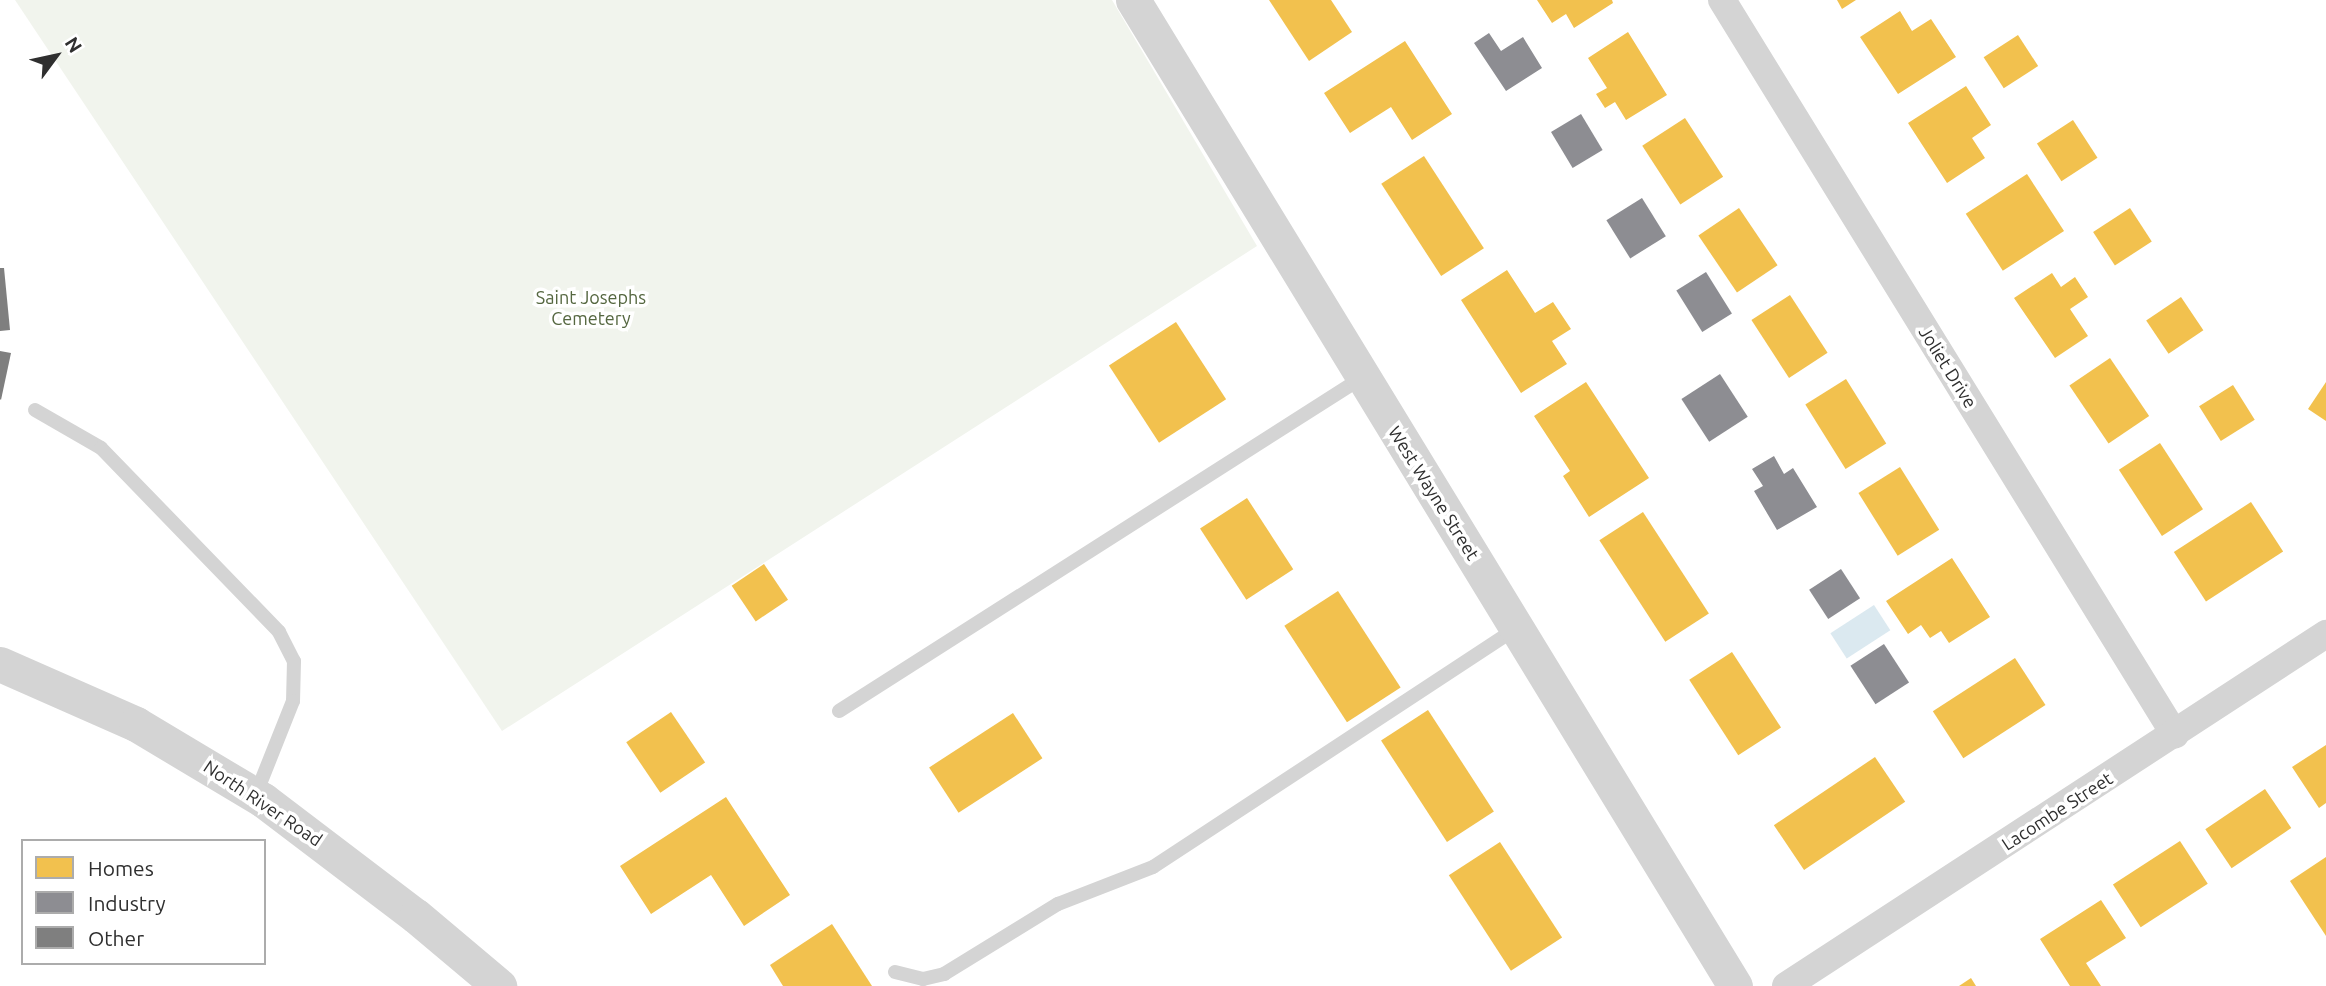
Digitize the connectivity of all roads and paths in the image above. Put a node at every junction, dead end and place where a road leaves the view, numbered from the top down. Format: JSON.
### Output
{"nodes":[{"id":1,"x":1133,"y":0,"type":"edge"},
{"id":2,"x":1722,"y":0,"type":"edge"},
{"id":3,"x":1363,"y":377,"type":"junction"},
{"id":4,"x":35,"y":410,"type":"dead end"},
{"id":5,"x":1517,"y":628,"type":"junction"},
{"id":6,"x":2326,"y":634,"type":"edge"},
{"id":7,"x":0,"y":664,"type":"edge"},
{"id":8,"x":839,"y":711,"type":"dead end"},
{"id":9,"x":2175,"y":735,"type":"junction"},
{"id":10,"x":255,"y":796,"type":"junction"},
{"id":11,"x":895,"y":972,"type":"dead end"},
{"id":12,"x":499,"y":986,"type":"edge"},
{"id":13,"x":1735,"y":986,"type":"edge"},
{"id":14,"x":1786,"y":986,"type":"edge"}],
"edges":[{"from":1,"to":3,"type":"street","name":"West Wayne Street"},
{"from":2,"to":9,"type":"street","name":"Joliet Drive"},
{"from":3,"to":5,"type":"street","name":"West Wayne Street"},
{"from":3,"to":8,"type":"lane"},
{"from":4,"to":10,"type":"lane"},
{"from":5,"to":11,"type":"lane"},
{"from":5,"to":13,"type":"street","name":"West Wayne Street"},
{"from":6,"to":9,"type":"street","name":"Lacombe Street"},
{"from":7,"to":10,"type":"street","name":"North River Road"},
{"from":9,"to":14,"type":"street","name":"Lacombe Street"},
{"from":10,"to":12,"type":"street","name":"North River Road"}]}
